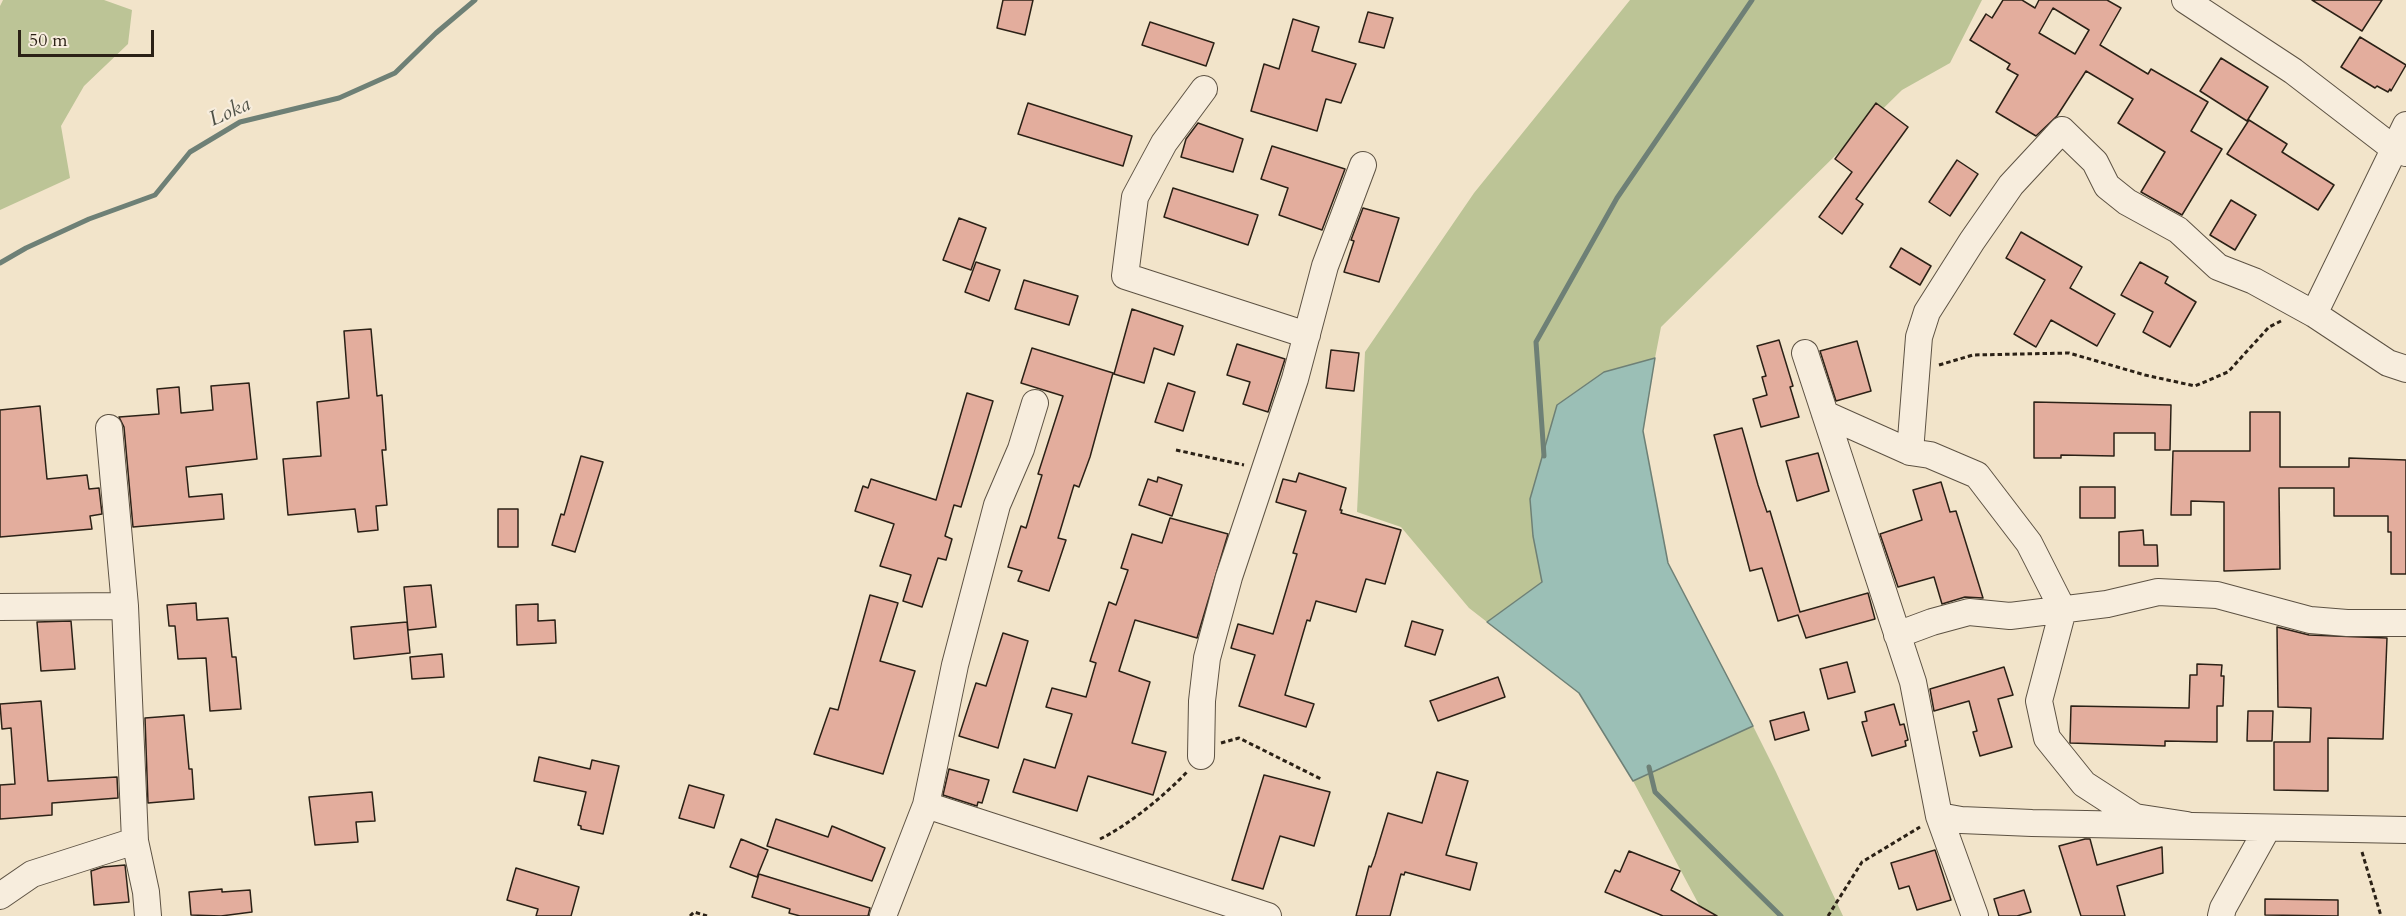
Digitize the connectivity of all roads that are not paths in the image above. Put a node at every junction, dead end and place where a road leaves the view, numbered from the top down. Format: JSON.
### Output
{"nodes":[{"id":1,"x":2185,"y":0,"type":"edge"},
{"id":2,"x":1204,"y":89,"type":"dead end"},
{"id":3,"x":2406,"y":125,"type":"edge"},
{"id":4,"x":2400,"y":150,"type":"edge"},
{"id":5,"x":1364,"y":165,"type":"dead end"},
{"id":6,"x":2314,"y":314,"type":"junction"},
{"id":7,"x":1306,"y":335,"type":"junction"},
{"id":8,"x":1804,"y":353,"type":"dead end"},
{"id":9,"x":2406,"y":369,"type":"edge"},
{"id":10,"x":1035,"y":403,"type":"dead end"},
{"id":11,"x":1825,"y":414,"type":"junction"},
{"id":12,"x":109,"y":428,"type":"dead end"},
{"id":13,"x":1910,"y":452,"type":"junction"},
{"id":14,"x":125,"y":606,"type":"junction"},
{"id":15,"x":0,"y":607,"type":"edge"},
{"id":16,"x":2063,"y":610,"type":"junction"},
{"id":17,"x":2406,"y":623,"type":"edge"},
{"id":18,"x":1897,"y":635,"type":"junction"},
{"id":19,"x":1201,"y":756,"type":"road end"},
{"id":20,"x":926,"y":805,"type":"junction"},
{"id":21,"x":1939,"y":816,"type":"junction"},
{"id":22,"x":2187,"y":825,"type":"junction"},
{"id":23,"x":2267,"y":829,"type":"junction"},
{"id":24,"x":2406,"y":830,"type":"edge"},
{"id":25,"x":135,"y":841,"type":"junction"},
{"id":26,"x":0,"y":896,"type":"edge"},
{"id":27,"x":147,"y":916,"type":"edge"},
{"id":28,"x":883,"y":916,"type":"edge"},
{"id":29,"x":1268,"y":916,"type":"edge"},
{"id":30,"x":1975,"y":916,"type":"edge"},
{"id":31,"x":2221,"y":916,"type":"edge"}],
"edges":[{"from":1,"to":4,"type":"street"},
{"from":2,"to":7,"type":"street"},
{"from":3,"to":4,"type":"street"},
{"from":4,"to":6,"type":"street"},
{"from":5,"to":7,"type":"street"},
{"from":6,"to":9,"type":"street"},
{"from":6,"to":13,"type":"street"},
{"from":7,"to":19,"type":"street"},
{"from":8,"to":11,"type":"street"},
{"from":10,"to":20,"type":"street"},
{"from":11,"to":13,"type":"street"},
{"from":11,"to":18,"type":"street"},
{"from":12,"to":14,"type":"street"},
{"from":13,"to":16,"type":"street"},
{"from":14,"to":15,"type":"street"},
{"from":14,"to":25,"type":"street"},
{"from":16,"to":17,"type":"street"},
{"from":16,"to":18,"type":"street"},
{"from":16,"to":22,"type":"street"},
{"from":18,"to":21,"type":"street"},
{"from":20,"to":28,"type":"street"},
{"from":20,"to":29,"type":"street"},
{"from":21,"to":22,"type":"street"},
{"from":21,"to":30,"type":"street"},
{"from":22,"to":23,"type":"street"},
{"from":23,"to":24,"type":"street"},
{"from":23,"to":31,"type":"street"},
{"from":25,"to":26,"type":"street"},
{"from":25,"to":27,"type":"street"}]}
